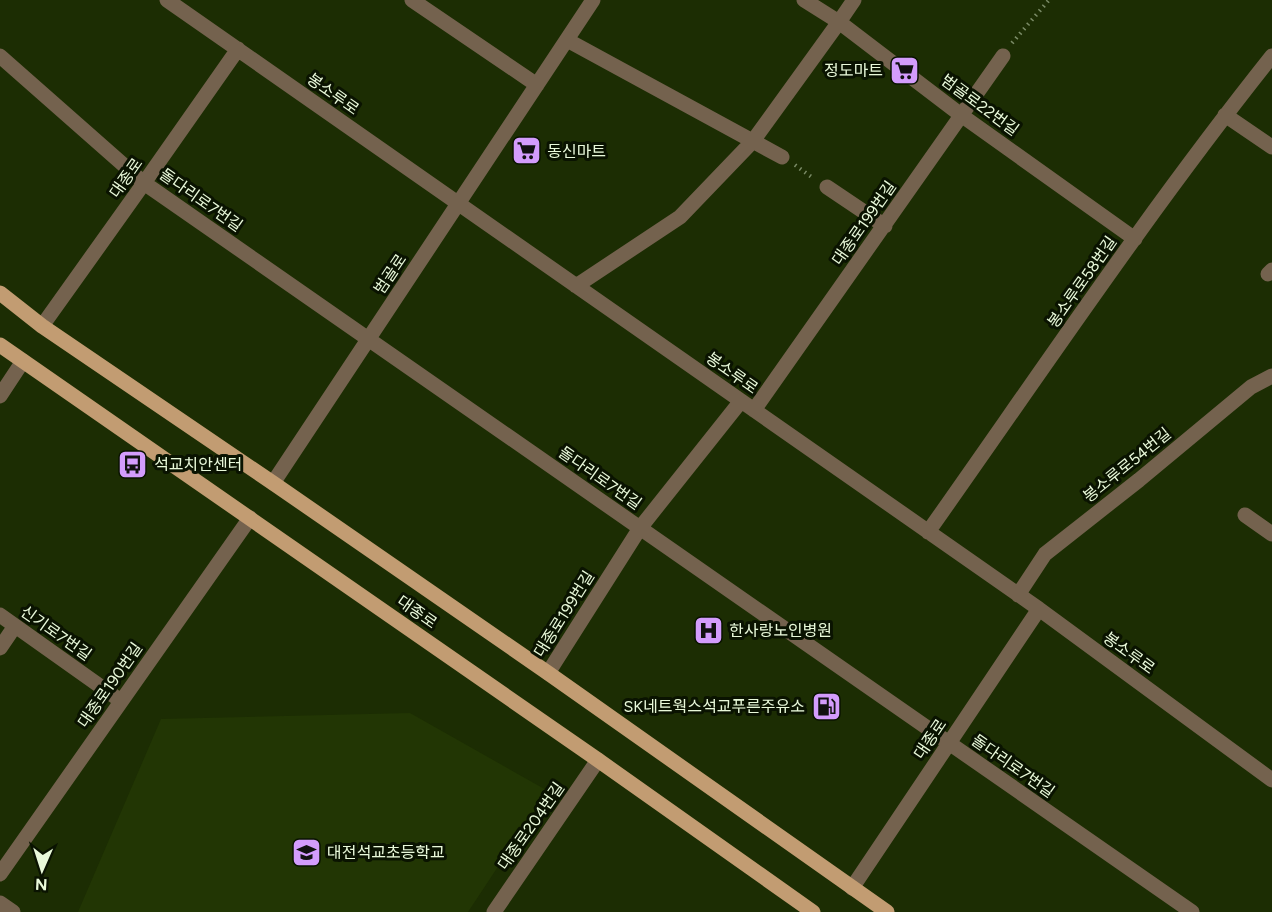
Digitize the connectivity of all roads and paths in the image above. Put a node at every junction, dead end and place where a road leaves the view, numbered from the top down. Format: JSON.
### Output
{"nodes":[{"id":1,"x":167,"y":0,"type":"edge"},
{"id":2,"x":412,"y":0,"type":"edge"},
{"id":3,"x":593,"y":0,"type":"edge"},
{"id":4,"x":804,"y":0,"type":"edge"},
{"id":5,"x":854,"y":0,"type":"edge"},
{"id":6,"x":1049,"y":0,"type":"edge"},
{"id":7,"x":839,"y":22,"type":"junction"},
{"id":8,"x":567,"y":40,"type":"junction"},
{"id":9,"x":238,"y":49,"type":"junction"},
{"id":10,"x":0,"y":56,"type":"edge"},
{"id":11,"x":1003,"y":56,"type":"joint"},
{"id":12,"x":1272,"y":56,"type":"edge"},
{"id":13,"x":537,"y":85,"type":"junction"},
{"id":14,"x":961,"y":115,"type":"junction"},
{"id":15,"x":1225,"y":115,"type":"junction"},
{"id":16,"x":753,"y":141,"type":"junction"},
{"id":17,"x":1272,"y":147,"type":"edge"},
{"id":18,"x":782,"y":157,"type":"joint"},
{"id":19,"x":144,"y":183,"type":"junction"},
{"id":20,"x":827,"y":187,"type":"joint"},
{"id":21,"x":459,"y":204,"type":"junction"},
{"id":22,"x":885,"y":226,"type":"junction"},
{"id":23,"x":1135,"y":239,"type":"junction"},
{"id":24,"x":576,"y":286,"type":"junction"},
{"id":25,"x":0,"y":293,"type":"edge"},
{"id":26,"x":42,"y":326,"type":"junction"},
{"id":27,"x":369,"y":339,"type":"junction"},
{"id":28,"x":0,"y":345,"type":"edge"},
{"id":29,"x":23,"y":362,"type":"junction"},
{"id":30,"x":1272,"y":376,"type":"edge"},
{"id":31,"x":0,"y":396,"type":"edge"},
{"id":32,"x":741,"y":401,"type":"junction"},
{"id":33,"x":754,"y":410,"type":"junction"},
{"id":34,"x":273,"y":483,"type":"junction"},
{"id":35,"x":1245,"y":515,"type":"dead end"},
{"id":36,"x":250,"y":518,"type":"junction"},
{"id":37,"x":640,"y":528,"type":"junction"},
{"id":38,"x":928,"y":532,"type":"junction"},
{"id":39,"x":1272,"y":534,"type":"edge"},
{"id":40,"x":1018,"y":595,"type":"junction"},
{"id":41,"x":1038,"y":609,"type":"junction"},
{"id":42,"x":0,"y":615,"type":"edge"},
{"id":43,"x":15,"y":626,"type":"junction"},
{"id":44,"x":0,"y":648,"type":"edge"},
{"id":45,"x":548,"y":673,"type":"junction"},
{"id":46,"x":121,"y":700,"type":"junction"},
{"id":47,"x":949,"y":743,"type":"junction"},
{"id":48,"x":598,"y":760,"type":"junction"},
{"id":49,"x":1272,"y":780,"type":"edge"},
{"id":50,"x":0,"y":874,"type":"edge"},
{"id":51,"x":852,"y":888,"type":"junction"},
{"id":52,"x":0,"y":903,"type":"edge"},
{"id":53,"x":13,"y":912,"type":"edge"},
{"id":54,"x":494,"y":912,"type":"edge"},
{"id":55,"x":813,"y":912,"type":"edge"},
{"id":56,"x":887,"y":912,"type":"edge"},
{"id":57,"x":1192,"y":912,"type":"edge"}],
"edges":[{"from":1,"to":9,"type":"street","name":"봉소루로"},
{"from":2,"to":13,"type":"street"},
{"from":3,"to":8,"type":"street","name":"범골로"},
{"from":4,"to":7,"type":"street","name":"범골로22번길"},
{"from":5,"to":7,"type":"street"},
{"from":6,"to":11,"type":"path"},
{"from":7,"to":14,"type":"street","name":"범골로22번길"},
{"from":7,"to":16,"type":"street"},
{"from":8,"to":13,"type":"street","name":"범골로"},
{"from":8,"to":16,"type":"street"},
{"from":9,"to":19,"type":"street","name":"대종로"},
{"from":9,"to":21,"type":"street","name":"봉소루로"},
{"from":10,"to":19,"type":"street","name":"돌다리로7번길"},
{"from":11,"to":14,"type":"street","name":"대종로199번길"},
{"from":12,"to":15,"type":"street","name":"봉소루로58번길"},
{"from":13,"to":21,"type":"street","name":"범골로"},
{"from":14,"to":22,"type":"street","name":"대종로199번길"},
{"from":14,"to":23,"type":"street","name":"범골로22번길"},
{"from":15,"to":17,"type":"street"},
{"from":15,"to":23,"type":"street","name":"봉소루로58번길"},
{"from":16,"to":18,"type":"street"},
{"from":16,"to":24,"type":"street"},
{"from":18,"to":20,"type":"path"},
{"from":19,"to":26,"type":"street","name":"대종로"},
{"from":19,"to":27,"type":"street","name":"돌다리로7번길"},
{"from":20,"to":22,"type":"street"},
{"from":21,"to":24,"type":"street","name":"봉소루로"},
{"from":21,"to":27,"type":"street","name":"범골로"},
{"from":22,"to":33,"type":"street","name":"대종로199번길"},
{"from":23,"to":38,"type":"street","name":"봉소루로58번길"},
{"from":24,"to":32,"type":"street","name":"봉소루로"},
{"from":25,"to":26,"type":"main road","name":"대종로"},
{"from":26,"to":34,"type":"main road","name":"대종로"},
{"from":27,"to":34,"type":"street","name":"범골로"},
{"from":27,"to":37,"type":"street","name":"돌다리로7번길"},
{"from":28,"to":29,"type":"main road","name":"대종로"},
{"from":29,"to":31,"type":"street"},
{"from":29,"to":36,"type":"main road","name":"대종로"},
{"from":30,"to":40,"type":"street","name":"봉소루로54번길"},
{"from":32,"to":33,"type":"street","name":"봉소루로"},
{"from":32,"to":37,"type":"street","name":"대종로199번길"},
{"from":33,"to":38,"type":"street","name":"봉소루로"},
{"from":34,"to":45,"type":"main road","name":"대종로"},
{"from":35,"to":39,"type":"street"},
{"from":36,"to":46,"type":"street","name":"대종로190번길"},
{"from":36,"to":48,"type":"main road","name":"대종로"},
{"from":37,"to":45,"type":"street","name":"대종로199번길"},
{"from":37,"to":47,"type":"street","name":"돌다리로7번길"},
{"from":38,"to":40,"type":"street","name":"봉소루로"},
{"from":40,"to":41,"type":"street","name":"봉소루로"},
{"from":41,"to":47,"type":"street","name":"대종로"},
{"from":41,"to":49,"type":"street","name":"봉소루로"},
{"from":42,"to":43,"type":"street","name":"신기로7번길"},
{"from":43,"to":44,"type":"street"},
{"from":43,"to":46,"type":"street","name":"신기로7번길"},
{"from":45,"to":51,"type":"main road","name":"대종로"},
{"from":46,"to":50,"type":"street","name":"대종로190번길"},
{"from":47,"to":51,"type":"street","name":"대종로"},
{"from":47,"to":57,"type":"street","name":"돌다리로7번길"},
{"from":48,"to":54,"type":"street","name":"대종로204번길"},
{"from":48,"to":55,"type":"main road","name":"대종로"},
{"from":51,"to":56,"type":"main road","name":"대종로"},
{"from":52,"to":53,"type":"street"}]}
